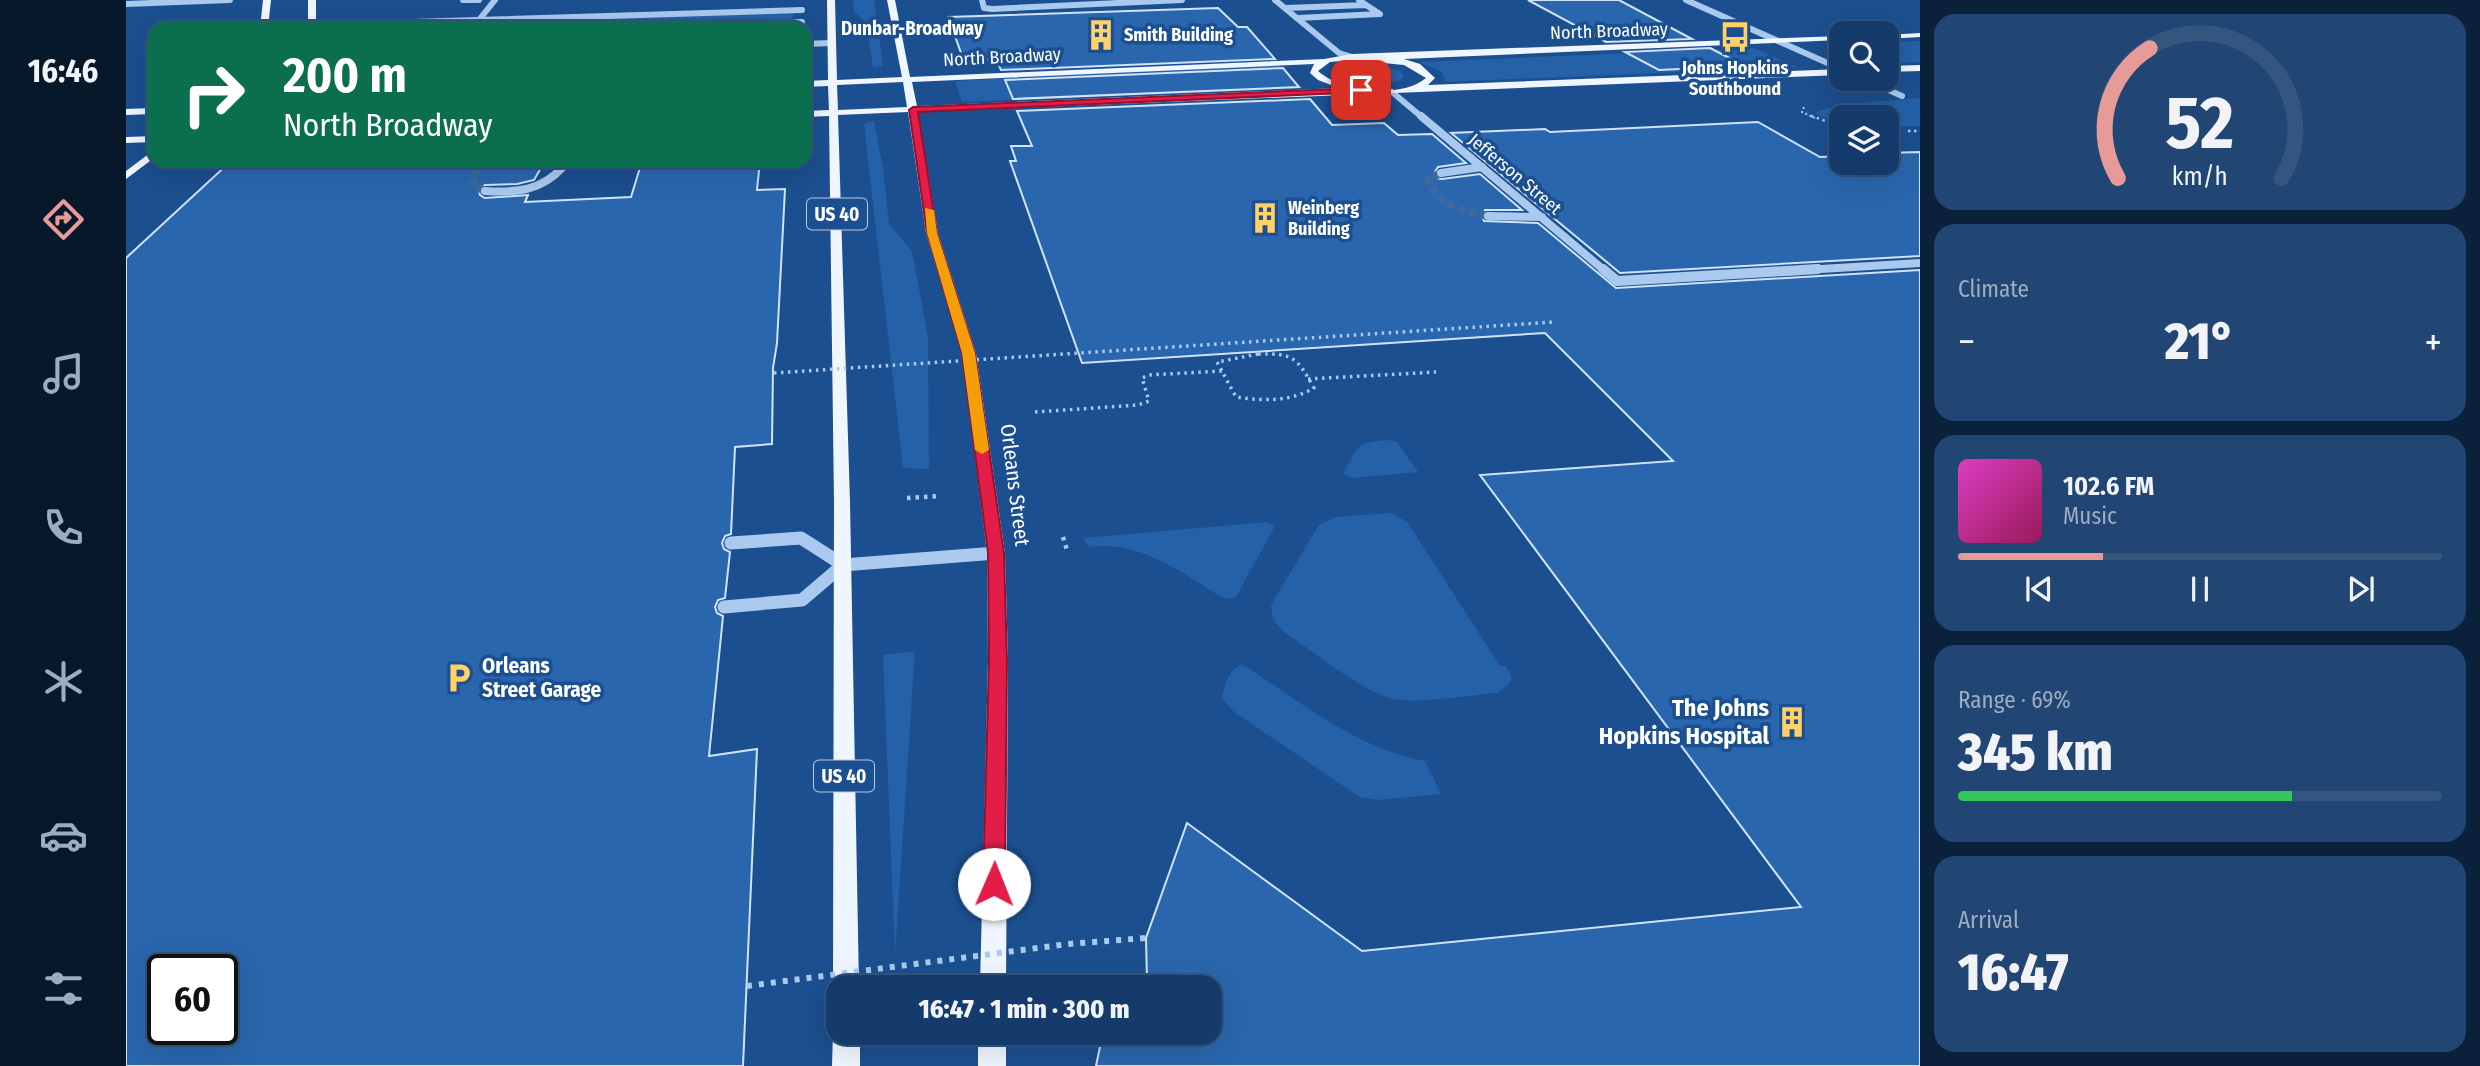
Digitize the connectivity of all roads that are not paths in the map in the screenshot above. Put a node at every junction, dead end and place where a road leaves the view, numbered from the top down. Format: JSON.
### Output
{"nodes":[{"id":1,"x":230,"y":0,"type":"edge"},
{"id":2,"x":267,"y":0,"type":"edge"},
{"id":3,"x":312,"y":0,"type":"edge"},
{"id":4,"x":463,"y":0,"type":"edge"},
{"id":5,"x":479,"y":0,"type":"edge"},
{"id":6,"x":495,"y":0,"type":"edge"},
{"id":7,"x":831,"y":0,"type":"edge"},
{"id":8,"x":891,"y":0,"type":"edge"},
{"id":9,"x":982,"y":0,"type":"edge"},
{"id":10,"x":1182,"y":0,"type":"edge"},
{"id":11,"x":1275,"y":0,"type":"edge"},
{"id":12,"x":1359,"y":0,"type":"edge"},
{"id":13,"x":1686,"y":0,"type":"edge"},
{"id":14,"x":126,"y":4,"type":"edge"},
{"id":15,"x":1366,"y":5,"type":"junction"},
{"id":16,"x":660,"y":7,"type":"dead end"},
{"id":17,"x":1286,"y":8,"type":"junction"},
{"id":18,"x":802,"y":10,"type":"dead end"},
{"id":19,"x":657,"y":15,"type":"junction"},
{"id":20,"x":1297,"y":18,"type":"junction"},
{"id":21,"x":479,"y":20,"type":"junction"},
{"id":22,"x":265,"y":21,"type":"edge"},
{"id":23,"x":312,"y":21,"type":"edge"},
{"id":24,"x":446,"y":21,"type":"edge"},
{"id":25,"x":654,"y":21,"type":"edge"},
{"id":26,"x":1920,"y":35,"type":"edge"},
{"id":27,"x":1899,"y":36,"type":"edge"},
{"id":28,"x":1829,"y":39,"type":"edge"},
{"id":29,"x":1779,"y":41,"type":"junction"},
{"id":30,"x":831,"y":43,"type":"junction"},
{"id":31,"x":812,"y":44,"type":"edge"},
{"id":32,"x":1352,"y":57,"type":"junction"},
{"id":33,"x":1378,"y":58,"type":"junction"},
{"id":34,"x":1327,"y":61,"type":"junction"},
{"id":35,"x":1829,"y":64,"type":"edge"},
{"id":36,"x":1920,"y":68,"type":"edge"},
{"id":37,"x":1899,"y":69,"type":"edge"},
{"id":38,"x":1829,"y":71,"type":"edge"},
{"id":39,"x":907,"y":79,"type":"junction"},
{"id":40,"x":833,"y":83,"type":"junction"},
{"id":41,"x":812,"y":84,"type":"edge"},
{"id":42,"x":1417,"y":88,"type":"junction"},
{"id":43,"x":1361,"y":90,"type":"junction"},
{"id":44,"x":1891,"y":91,"type":"edge"},
{"id":45,"x":1392,"y":92,"type":"junction"},
{"id":46,"x":1902,"y":96,"type":"dead end"},
{"id":47,"x":913,"y":110,"type":"junction"},
{"id":48,"x":147,"y":111,"type":"edge"},
{"id":49,"x":126,"y":112,"type":"edge"},
{"id":50,"x":835,"y":113,"type":"junction"},
{"id":51,"x":812,"y":114,"type":"edge"},
{"id":52,"x":147,"y":139,"type":"edge"},
{"id":53,"x":126,"y":140,"type":"edge"},
{"id":54,"x":147,"y":159,"type":"edge"},
{"id":55,"x":1482,"y":167,"type":"junction"},
{"id":56,"x":562,"y":168,"type":"edge"},
{"id":57,"x":1441,"y":173,"type":"dead end"},
{"id":58,"x":126,"y":176,"type":"edge"},
{"id":59,"x":485,"y":191,"type":"dead end"},
{"id":60,"x":508,"y":193,"type":"junction"},
{"id":61,"x":502,"y":204,"type":"dead end"},
{"id":62,"x":1488,"y":216,"type":"tunnel mouth"},
{"id":63,"x":1542,"y":218,"type":"junction"},
{"id":64,"x":1920,"y":263,"type":"edge"},
{"id":65,"x":1618,"y":281,"type":"joint"},
{"id":66,"x":731,"y":544,"type":"dead end"},
{"id":67,"x":996,"y":553,"type":"junction"},
{"id":68,"x":843,"y":565,"type":"junction"},
{"id":69,"x":724,"y":607,"type":"dead end"},
{"id":70,"x":846,"y":975,"type":"edge"},
{"id":71,"x":993,"y":975,"type":"edge"},
{"id":72,"x":846,"y":1045,"type":"edge"},
{"id":73,"x":992,"y":1045,"type":"edge"},
{"id":74,"x":846,"y":1066,"type":"edge"},
{"id":75,"x":992,"y":1066,"type":"edge"}],
"edges":[{"from":1,"to":14,"type":"street"},
{"from":2,"to":22,"type":"main road"},
{"from":3,"to":23,"type":"main road"},
{"from":4,"to":5,"type":"street"},
{"from":6,"to":21,"type":"street"},
{"from":7,"to":30,"type":"main road","number":"US 40"},
{"from":8,"to":39,"type":"main road","name":"Orleans Street"},
{"from":9,"to":10,"type":"street"},
{"from":11,"to":17,"type":"street"},
{"from":12,"to":15,"type":"street"},
{"from":13,"to":29,"type":"street"},
{"from":15,"to":17,"type":"street"},
{"from":15,"to":20,"type":"street"},
{"from":16,"to":19,"type":"street"},
{"from":17,"to":20,"type":"street"},
{"from":18,"to":19,"type":"street"},
{"from":19,"to":21,"type":"street"},
{"from":19,"to":25,"type":"street"},
{"from":20,"to":32,"type":"street"},
{"from":21,"to":24,"type":"street"},
{"from":26,"to":27,"type":"main road"},
{"from":28,"to":29,"type":"main road","name":"North Broadway"},
{"from":29,"to":33,"type":"main road","name":"North Broadway"},
{"from":29,"to":35,"type":"street"},
{"from":30,"to":31,"type":"street"},
{"from":30,"to":40,"type":"main road","number":"US 40"},
{"from":32,"to":33,"type":"main road","name":"North Broadway"},
{"from":32,"to":34,"type":"main road","name":"North Broadway"},
{"from":33,"to":42,"type":"main road"},
{"from":34,"to":39,"type":"main road","name":"North Broadway"},
{"from":34,"to":43,"type":"main road"},
{"from":36,"to":37,"type":"main road"},
{"from":38,"to":42,"type":"main road"},
{"from":39,"to":40,"type":"main road","name":"North Broadway"},
{"from":39,"to":47,"type":"main road","name":"Orleans Street"},
{"from":40,"to":41,"type":"main road","name":"North Broadway"},
{"from":40,"to":50,"type":"main road","number":"US 40"},
{"from":42,"to":45,"type":"main road"},
{"from":43,"to":45,"type":"main road"},
{"from":43,"to":47,"type":"main road"},
{"from":44,"to":46,"type":"street"},
{"from":45,"to":55,"type":"street","name":"Jefferson Street"},
{"from":47,"to":50,"type":"main road"},
{"from":47,"to":67,"type":"main road","name":"Orleans Street"},
{"from":48,"to":49,"type":"main road"},
{"from":50,"to":51,"type":"main road"},
{"from":50,"to":68,"type":"main road","number":"US 40"},
{"from":52,"to":53,"type":"main road"},
{"from":54,"to":58,"type":"main road"},
{"from":55,"to":57,"type":"street"},
{"from":55,"to":63,"type":"street","name":"Jefferson Street"},
{"from":56,"to":60,"type":"street"},
{"from":59,"to":60,"type":"street"},
{"from":60,"to":61,"type":"street"},
{"from":62,"to":63,"type":"street"},
{"from":63,"to":65,"type":"street","name":"Jefferson Street"},
{"from":64,"to":65,"type":"street"},
{"from":66,"to":68,"type":"street"},
{"from":67,"to":68,"type":"street"},
{"from":67,"to":71,"type":"main road","name":"Orleans Street"},
{"from":68,"to":69,"type":"street"},
{"from":68,"to":70,"type":"main road","number":"US 40"},
{"from":72,"to":74,"type":"main road"},
{"from":73,"to":75,"type":"main road"}]}
